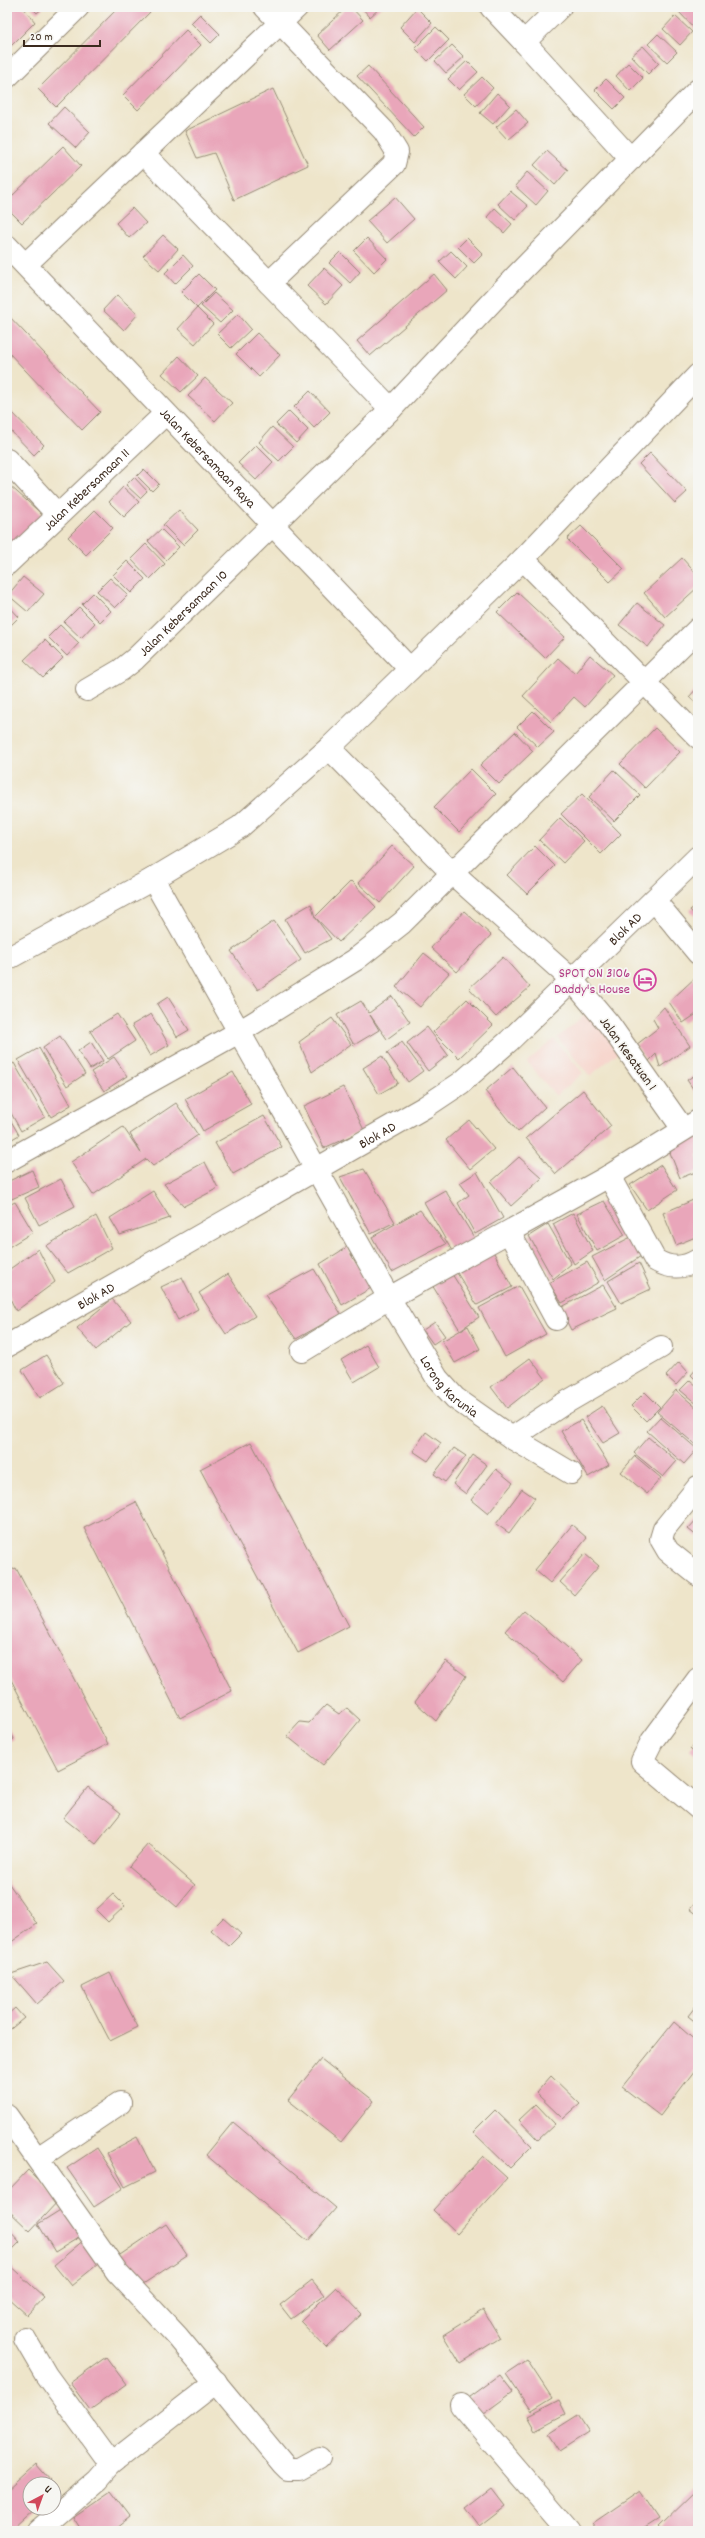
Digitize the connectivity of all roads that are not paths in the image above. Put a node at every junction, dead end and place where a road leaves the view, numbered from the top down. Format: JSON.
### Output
{"nodes":[{"id":1,"x":78,"y":7,"type":"edge"},
{"id":2,"x":265,"y":7,"type":"edge"},
{"id":3,"x":297,"y":7,"type":"edge"},
{"id":4,"x":491,"y":7,"type":"edge"},
{"id":5,"x":560,"y":7,"type":"edge"},
{"id":6,"x":280,"y":23,"type":"junction"},
{"id":7,"x":524,"y":42,"type":"junction"},
{"id":8,"x":7,"y":77,"type":"edge"},
{"id":9,"x":698,"y":90,"type":"edge"},
{"id":10,"x":143,"y":153,"type":"junction"},
{"id":11,"x":631,"y":158,"type":"junction"},
{"id":12,"x":7,"y":246,"type":"edge"},
{"id":13,"x":26,"y":264,"type":"junction"},
{"id":14,"x":269,"y":282,"type":"junction"},
{"id":15,"x":698,"y":375,"type":"edge"},
{"id":16,"x":390,"y":409,"type":"junction"},
{"id":17,"x":165,"y":414,"type":"junction"},
{"id":18,"x":7,"y":460,"type":"edge"},
{"id":19,"x":57,"y":514,"type":"junction"},
{"id":20,"x":272,"y":526,"type":"junction"},
{"id":21,"x":523,"y":559,"type":"junction"},
{"id":22,"x":7,"y":564,"type":"edge"},
{"id":23,"x":698,"y":630,"type":"edge"},
{"id":24,"x":410,"y":669,"type":"junction"},
{"id":25,"x":645,"y":684,"type":"junction"},
{"id":26,"x":87,"y":690,"type":"dead end"},
{"id":27,"x":698,"y":737,"type":"edge"},
{"id":28,"x":329,"y":748,"type":"junction"},
{"id":29,"x":698,"y":858,"type":"edge"},
{"id":30,"x":452,"y":873,"type":"junction"},
{"id":31,"x":153,"y":879,"type":"junction"},
{"id":32,"x":654,"y":900,"type":"junction"},
{"id":33,"x":698,"y":953,"type":"edge"},
{"id":34,"x":7,"y":959,"type":"edge"},
{"id":35,"x":572,"y":980,"type":"junction"},
{"id":36,"x":239,"y":1032,"type":"junction"},
{"id":37,"x":690,"y":1125,"type":"edge"},
{"id":38,"x":7,"y":1161,"type":"edge"},
{"id":39,"x":315,"y":1169,"type":"junction"},
{"id":40,"x":609,"y":1176,"type":"junction"},
{"id":41,"x":509,"y":1232,"type":"junction"},
{"id":42,"x":698,"y":1260,"type":"edge"},
{"id":43,"x":389,"y":1298,"type":"junction"},
{"id":44,"x":556,"y":1319,"type":"dead end"},
{"id":45,"x":7,"y":1346,"type":"edge"},
{"id":46,"x":661,"y":1347,"type":"dead end"},
{"id":47,"x":302,"y":1351,"type":"dead end"},
{"id":48,"x":512,"y":1438,"type":"junction"},
{"id":49,"x":571,"y":1473,"type":"dead end"},
{"id":50,"x":698,"y":1486,"type":"edge"},
{"id":51,"x":698,"y":1575,"type":"edge"},
{"id":52,"x":698,"y":1679,"type":"edge"},
{"id":53,"x":698,"y":1808,"type":"edge"},
{"id":54,"x":120,"y":2103,"type":"dead end"},
{"id":55,"x":7,"y":2116,"type":"edge"},
{"id":56,"x":38,"y":2158,"type":"junction"},
{"id":57,"x":25,"y":2339,"type":"dead end"},
{"id":58,"x":216,"y":2382,"type":"junction"},
{"id":59,"x":462,"y":2405,"type":"dead end"},
{"id":60,"x":318,"y":2458,"type":"dead end"},
{"id":61,"x":110,"y":2464,"type":"junction"},
{"id":62,"x":38,"y":2531,"type":"edge"},
{"id":63,"x":569,"y":2531,"type":"edge"}],
"edges":[{"from":1,"to":8,"type":"street"},
{"from":2,"to":6,"type":"street"},
{"from":3,"to":6,"type":"street"},
{"from":4,"to":7,"type":"street"},
{"from":5,"to":7,"type":"street"},
{"from":6,"to":10,"type":"street"},
{"from":6,"to":14,"type":"street"},
{"from":7,"to":11,"type":"street"},
{"from":9,"to":11,"type":"street","name":"Jalan Kebersamaan 10"},
{"from":10,"to":13,"type":"street"},
{"from":10,"to":14,"type":"street"},
{"from":11,"to":16,"type":"street","name":"Jalan Kebersamaan 10"},
{"from":12,"to":13,"type":"street","name":"Jalan Kebersamaan Raya"},
{"from":13,"to":17,"type":"street","name":"Jalan Kebersamaan Raya"},
{"from":14,"to":16,"type":"street"},
{"from":15,"to":21,"type":"street"},
{"from":16,"to":20,"type":"street","name":"Jalan Kebersamaan 10"},
{"from":17,"to":19,"type":"street","name":"Jalan Kebersamaan 11"},
{"from":17,"to":20,"type":"street","name":"Jalan Kebersamaan Raya"},
{"from":18,"to":19,"type":"street"},
{"from":19,"to":22,"type":"street","name":"Jalan Kebersamaan 11"},
{"from":20,"to":24,"type":"street","name":"Jalan Kebersamaan Raya"},
{"from":20,"to":26,"type":"street","name":"Jalan Kebersamaan 10"},
{"from":21,"to":24,"type":"street"},
{"from":21,"to":25,"type":"street"},
{"from":23,"to":25,"type":"street"},
{"from":24,"to":28,"type":"street"},
{"from":25,"to":27,"type":"street"},
{"from":25,"to":30,"type":"street"},
{"from":28,"to":30,"type":"street","name":"Jalan Kesatuan 1"},
{"from":28,"to":31,"type":"street"},
{"from":29,"to":32,"type":"street","name":"Blok AD"},
{"from":30,"to":35,"type":"street","name":"Jalan Kesatuan 1"},
{"from":30,"to":36,"type":"street"},
{"from":31,"to":34,"type":"street"},
{"from":31,"to":36,"type":"street","name":"Lorong Karunia"},
{"from":32,"to":33,"type":"street"},
{"from":32,"to":35,"type":"street","name":"Blok AD"},
{"from":35,"to":37,"type":"street","name":"Jalan Kesatuan 1"},
{"from":35,"to":39,"type":"street","name":"Blok AD"},
{"from":36,"to":38,"type":"street"},
{"from":36,"to":39,"type":"street","name":"Lorong Karunia"},
{"from":37,"to":40,"type":"street"},
{"from":39,"to":43,"type":"street","name":"Lorong Karunia"},
{"from":39,"to":45,"type":"street","name":"Blok AD"},
{"from":40,"to":41,"type":"street"},
{"from":40,"to":42,"type":"street"},
{"from":41,"to":43,"type":"street"},
{"from":41,"to":44,"type":"street"},
{"from":43,"to":47,"type":"street"},
{"from":43,"to":48,"type":"street","name":"Lorong Karunia"},
{"from":46,"to":48,"type":"street"},
{"from":48,"to":49,"type":"street","name":"Lorong Karunia"},
{"from":50,"to":51,"type":"street"},
{"from":52,"to":53,"type":"street"},
{"from":54,"to":56,"type":"street"},
{"from":55,"to":56,"type":"street"},
{"from":56,"to":58,"type":"street"},
{"from":57,"to":61,"type":"street"},
{"from":58,"to":60,"type":"street"},
{"from":58,"to":61,"type":"street"},
{"from":59,"to":63,"type":"street"},
{"from":61,"to":62,"type":"street"}]}
